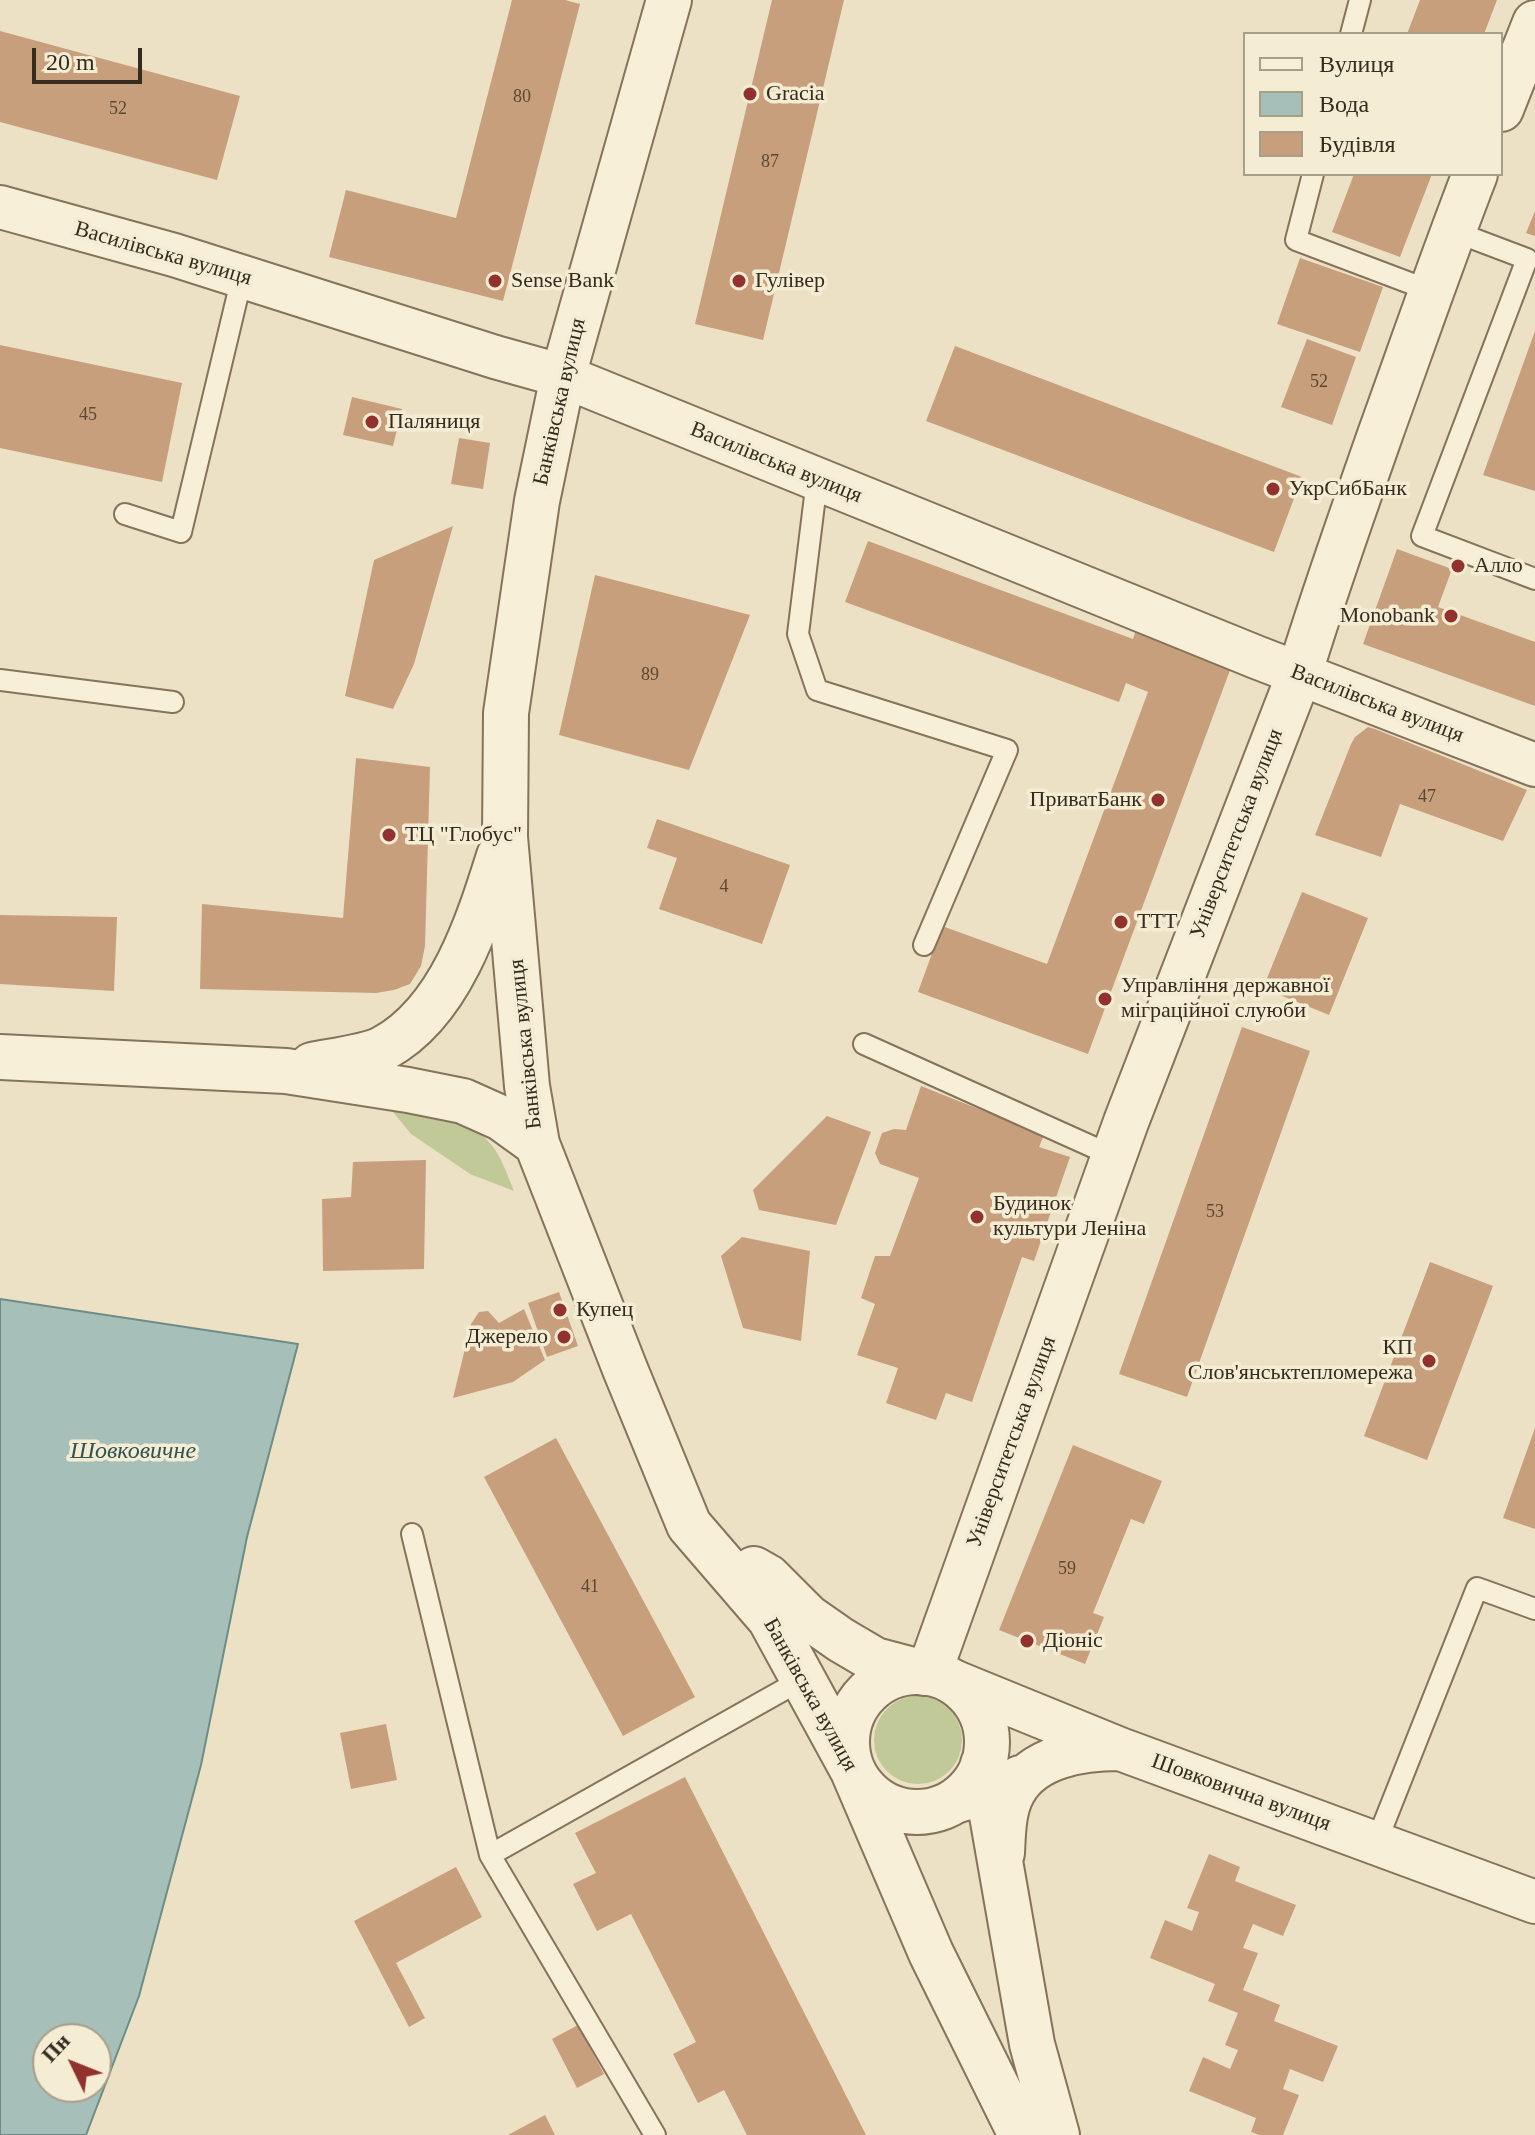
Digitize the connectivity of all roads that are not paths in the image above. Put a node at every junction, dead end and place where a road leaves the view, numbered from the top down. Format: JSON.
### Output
{"nodes":[{"id":1,"x":669,"y":0,"type":"edge"},
{"id":2,"x":1360,"y":0,"type":"edge"},
{"id":3,"x":1535,"y":23,"type":"edge"},
{"id":4,"x":1352,"y":32,"type":"edge"},
{"id":5,"x":1503,"y":104,"type":"edge"},
{"id":6,"x":1312,"y":176,"type":"edge"},
{"id":7,"x":1474,"y":176,"type":"edge"},
{"id":8,"x":0,"y":207,"type":"edge"},
{"id":9,"x":1453,"y":231,"type":"junction"},
{"id":10,"x":242,"y":277,"type":"junction"},
{"id":11,"x":1431,"y":291,"type":"junction"},
{"id":12,"x":563,"y":376,"type":"junction"},
{"id":13,"x":817,"y":480,"type":"junction"},
{"id":14,"x":125,"y":514,"type":"dead end"},
{"id":15,"x":1535,"y":579,"type":"edge"},
{"id":16,"x":1299,"y":675,"type":"junction"},
{"id":17,"x":0,"y":680,"type":"edge"},
{"id":18,"x":173,"y":702,"type":"dead end"},
{"id":19,"x":1535,"y":765,"type":"edge"},
{"id":20,"x":505,"y":837,"type":"junction"},
{"id":21,"x":924,"y":945,"type":"dead end"},
{"id":22,"x":864,"y":1044,"type":"dead end"},
{"id":23,"x":0,"y":1057,"type":"edge"},
{"id":24,"x":286,"y":1071,"type":"junction"},
{"id":25,"x":537,"y":1144,"type":"junction"},
{"id":26,"x":1113,"y":1156,"type":"junction"},
{"id":27,"x":689,"y":1525,"type":"junction"},
{"id":28,"x":412,"y":1534,"type":"dead end"},
{"id":29,"x":1535,"y":1609,"type":"edge"},
{"id":30,"x":934,"y":1675,"type":"junction"},
{"id":31,"x":803,"y":1679,"type":"junction"},
{"id":32,"x":1120,"y":1749,"type":"junction"},
{"id":33,"x":1038,"y":1768,"type":"junction"},
{"id":34,"x":853,"y":1771,"type":"junction"},
{"id":35,"x":975,"y":1786,"type":"junction"},
{"id":36,"x":1376,"y":1843,"type":"junction"},
{"id":37,"x":490,"y":1855,"type":"junction"},
{"id":38,"x":1002,"y":1872,"type":"junction"},
{"id":39,"x":1535,"y":1902,"type":"edge"},
{"id":40,"x":655,"y":2135,"type":"edge"},
{"id":41,"x":1021,"y":2135,"type":"edge"},
{"id":42,"x":1057,"y":2135,"type":"edge"}],
"edges":[{"from":1,"to":12,"type":"street","name":"Банківська вулиця"},
{"from":2,"to":4,"type":"lane"},
{"from":3,"to":5,"type":"street"},
{"from":6,"to":11,"type":"lane"},
{"from":7,"to":9,"type":"street","name":"Університетська вулиця"},
{"from":8,"to":10,"type":"street","name":"Василівська вулиця"},
{"from":9,"to":11,"type":"street","name":"Університетська вулиця"},
{"from":9,"to":15,"type":"lane"},
{"from":10,"to":12,"type":"street","name":"Василівська вулиця"},
{"from":10,"to":14,"type":"lane"},
{"from":11,"to":16,"type":"street","name":"Університетська вулиця"},
{"from":12,"to":13,"type":"street","name":"Василівська вулиця"},
{"from":12,"to":20,"type":"street","name":"Банківська вулиця"},
{"from":13,"to":16,"type":"street","name":"Василівська вулиця"},
{"from":13,"to":21,"type":"lane"},
{"from":16,"to":19,"type":"street","name":"Василівська вулиця"},
{"from":16,"to":26,"type":"street","name":"Університетська вулиця"},
{"from":17,"to":18,"type":"lane"},
{"from":20,"to":24,"type":"street"},
{"from":20,"to":25,"type":"street","name":"Банківська вулиця"},
{"from":22,"to":26,"type":"lane"},
{"from":23,"to":24,"type":"street"},
{"from":24,"to":25,"type":"street"},
{"from":25,"to":27,"type":"street","name":"Банківська вулиця"},
{"from":26,"to":30,"type":"street","name":"Університетська вулиця"},
{"from":27,"to":30,"type":"street","name":"Шовковична вулиця"},
{"from":27,"to":31,"type":"street","name":"Банківська вулиця"},
{"from":28,"to":37,"type":"lane"},
{"from":29,"to":36,"type":"lane"},
{"from":30,"to":32,"type":"street","name":"Шовковична вулиця"},
{"from":30,"to":34,"type":"street"},
{"from":30,"to":35,"type":"street"},
{"from":31,"to":34,"type":"street","name":"Банківська вулиця"},
{"from":31,"to":37,"type":"lane"},
{"from":32,"to":33,"type":"street"},
{"from":32,"to":36,"type":"street","name":"Шовковична вулиця"},
{"from":33,"to":35,"type":"street"},
{"from":33,"to":38,"type":"street"},
{"from":34,"to":35,"type":"street"},
{"from":34,"to":41,"type":"street","name":"Банківська вулиця"},
{"from":35,"to":38,"type":"street"},
{"from":36,"to":39,"type":"street","name":"Шовковична вулиця"},
{"from":37,"to":40,"type":"lane"},
{"from":38,"to":42,"type":"street"}]}
